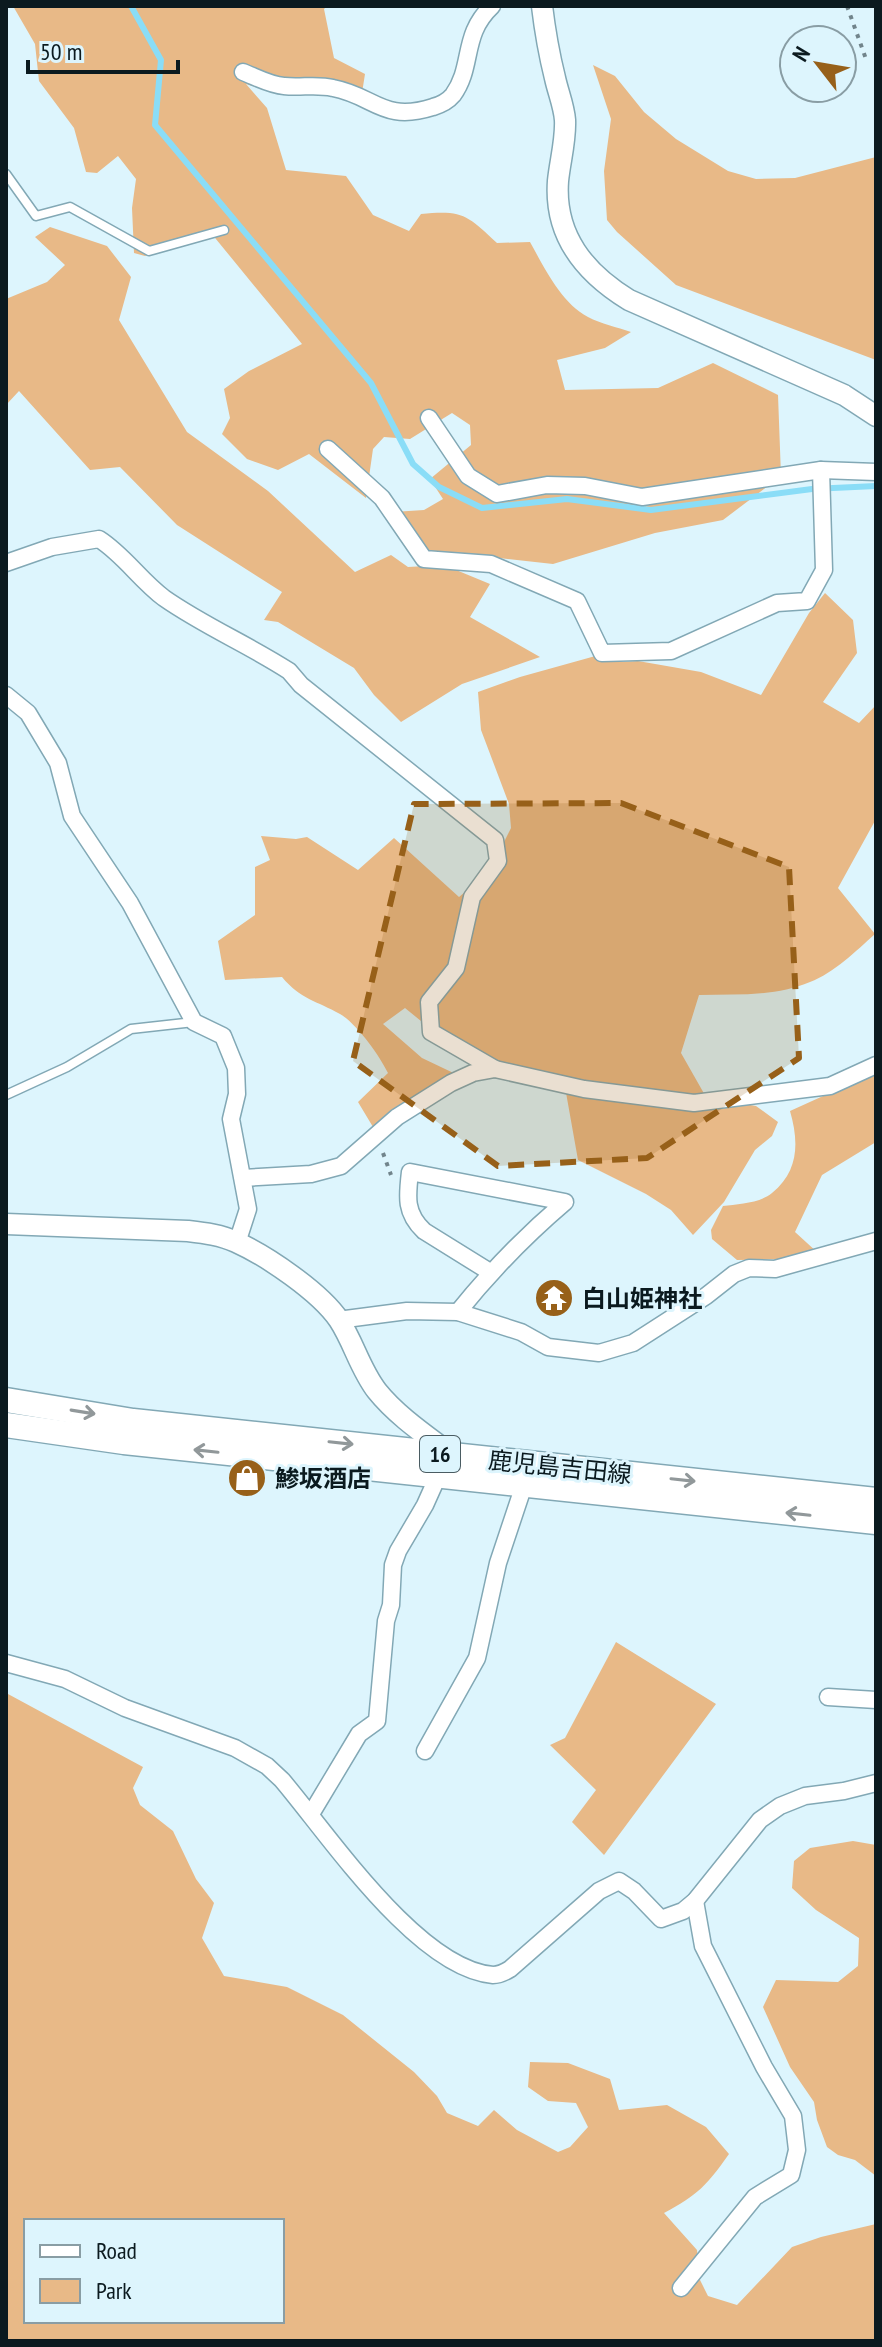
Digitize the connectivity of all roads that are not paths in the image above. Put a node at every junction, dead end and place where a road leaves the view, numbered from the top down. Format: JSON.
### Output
{"nodes":[{"id":1,"x":492,"y":6,"type":"edge"},
{"id":2,"x":542,"y":6,"type":"edge"},
{"id":3,"x":243,"y":72,"type":"dead end"},
{"id":4,"x":6,"y":174,"type":"edge"},
{"id":5,"x":224,"y":230,"type":"dead end"},
{"id":6,"x":876,"y":416,"type":"edge"},
{"id":7,"x":429,"y":418,"type":"dead end"},
{"id":8,"x":328,"y":449,"type":"dead end"},
{"id":9,"x":821,"y":470,"type":"junction"},
{"id":10,"x":876,"y":472,"type":"edge"},
{"id":11,"x":6,"y":563,"type":"edge"},
{"id":12,"x":6,"y":695,"type":"edge"},
{"id":13,"x":194,"y":1022,"type":"junction"},
{"id":14,"x":876,"y":1065,"type":"edge"},
{"id":15,"x":495,"y":1069,"type":"junction"},
{"id":16,"x":6,"y":1095,"type":"edge"},
{"id":17,"x":243,"y":1178,"type":"junction"},
{"id":18,"x":6,"y":1224,"type":"edge"},
{"id":19,"x":876,"y":1241,"type":"edge"},
{"id":20,"x":237,"y":1243,"type":"junction"},
{"id":21,"x":490,"y":1272,"type":"junction"},
{"id":22,"x":458,"y":1312,"type":"junction"},
{"id":23,"x":338,"y":1320,"type":"junction"},
{"id":24,"x":6,"y":1400,"type":"edge"},
{"id":25,"x":6,"y":1425,"type":"edge"},
{"id":26,"x":452,"y":1455,"type":"junction"},
{"id":27,"x":438,"y":1476,"type":"junction"},
{"id":28,"x":524,"y":1485,"type":"junction"},
{"id":29,"x":876,"y":1500,"type":"edge"},
{"id":30,"x":876,"y":1522,"type":"edge"},
{"id":31,"x":6,"y":1663,"type":"edge"},
{"id":32,"x":828,"y":1697,"type":"dead end"},
{"id":33,"x":876,"y":1700,"type":"edge"},
{"id":34,"x":425,"y":1751,"type":"dead end"},
{"id":35,"x":876,"y":1783,"type":"edge"},
{"id":36,"x":311,"y":1814,"type":"junction"},
{"id":37,"x":695,"y":1901,"type":"junction"},
{"id":38,"x":681,"y":2288,"type":"dead end"}],
"edges":[{"from":1,"to":3,"type":"street"},
{"from":2,"to":6,"type":"street"},
{"from":4,"to":5,"type":"lane"},
{"from":7,"to":9,"type":"street"},
{"from":8,"to":9,"type":"street"},
{"from":9,"to":10,"type":"street"},
{"from":11,"to":15,"type":"street"},
{"from":12,"to":13,"type":"street"},
{"from":13,"to":16,"type":"lane"},
{"from":13,"to":17,"type":"street"},
{"from":14,"to":15,"type":"street"},
{"from":15,"to":17,"type":"street"},
{"from":17,"to":20,"type":"street"},
{"from":18,"to":20,"type":"street"},
{"from":19,"to":22,"type":"street"},
{"from":20,"to":23,"type":"street"},
{"from":21,"to":21,"type":"street"},
{"from":21,"to":22,"type":"street"},
{"from":22,"to":23,"type":"street"},
{"from":23,"to":26,"type":"street"},
{"from":24,"to":26,"type":"main road","name":"鹿児島吉田線","number":"16","one_way":true},
{"from":27,"to":25,"type":"main road","name":"鹿児島吉田線","number":"16","one_way":true},
{"from":26,"to":29,"type":"main road","name":"鹿児島吉田線","number":"16","one_way":true},
{"from":27,"to":28,"type":"main road","name":"鹿児島吉田線","number":"16"},
{"from":27,"to":36,"type":"street"},
{"from":30,"to":28,"type":"main road","name":"鹿児島吉田線","number":"16","one_way":true},
{"from":28,"to":34,"type":"street"},
{"from":31,"to":36,"type":"street"},
{"from":32,"to":33,"type":"street"},
{"from":35,"to":37,"type":"street"},
{"from":36,"to":37,"type":"street"},
{"from":37,"to":38,"type":"street"}]}
